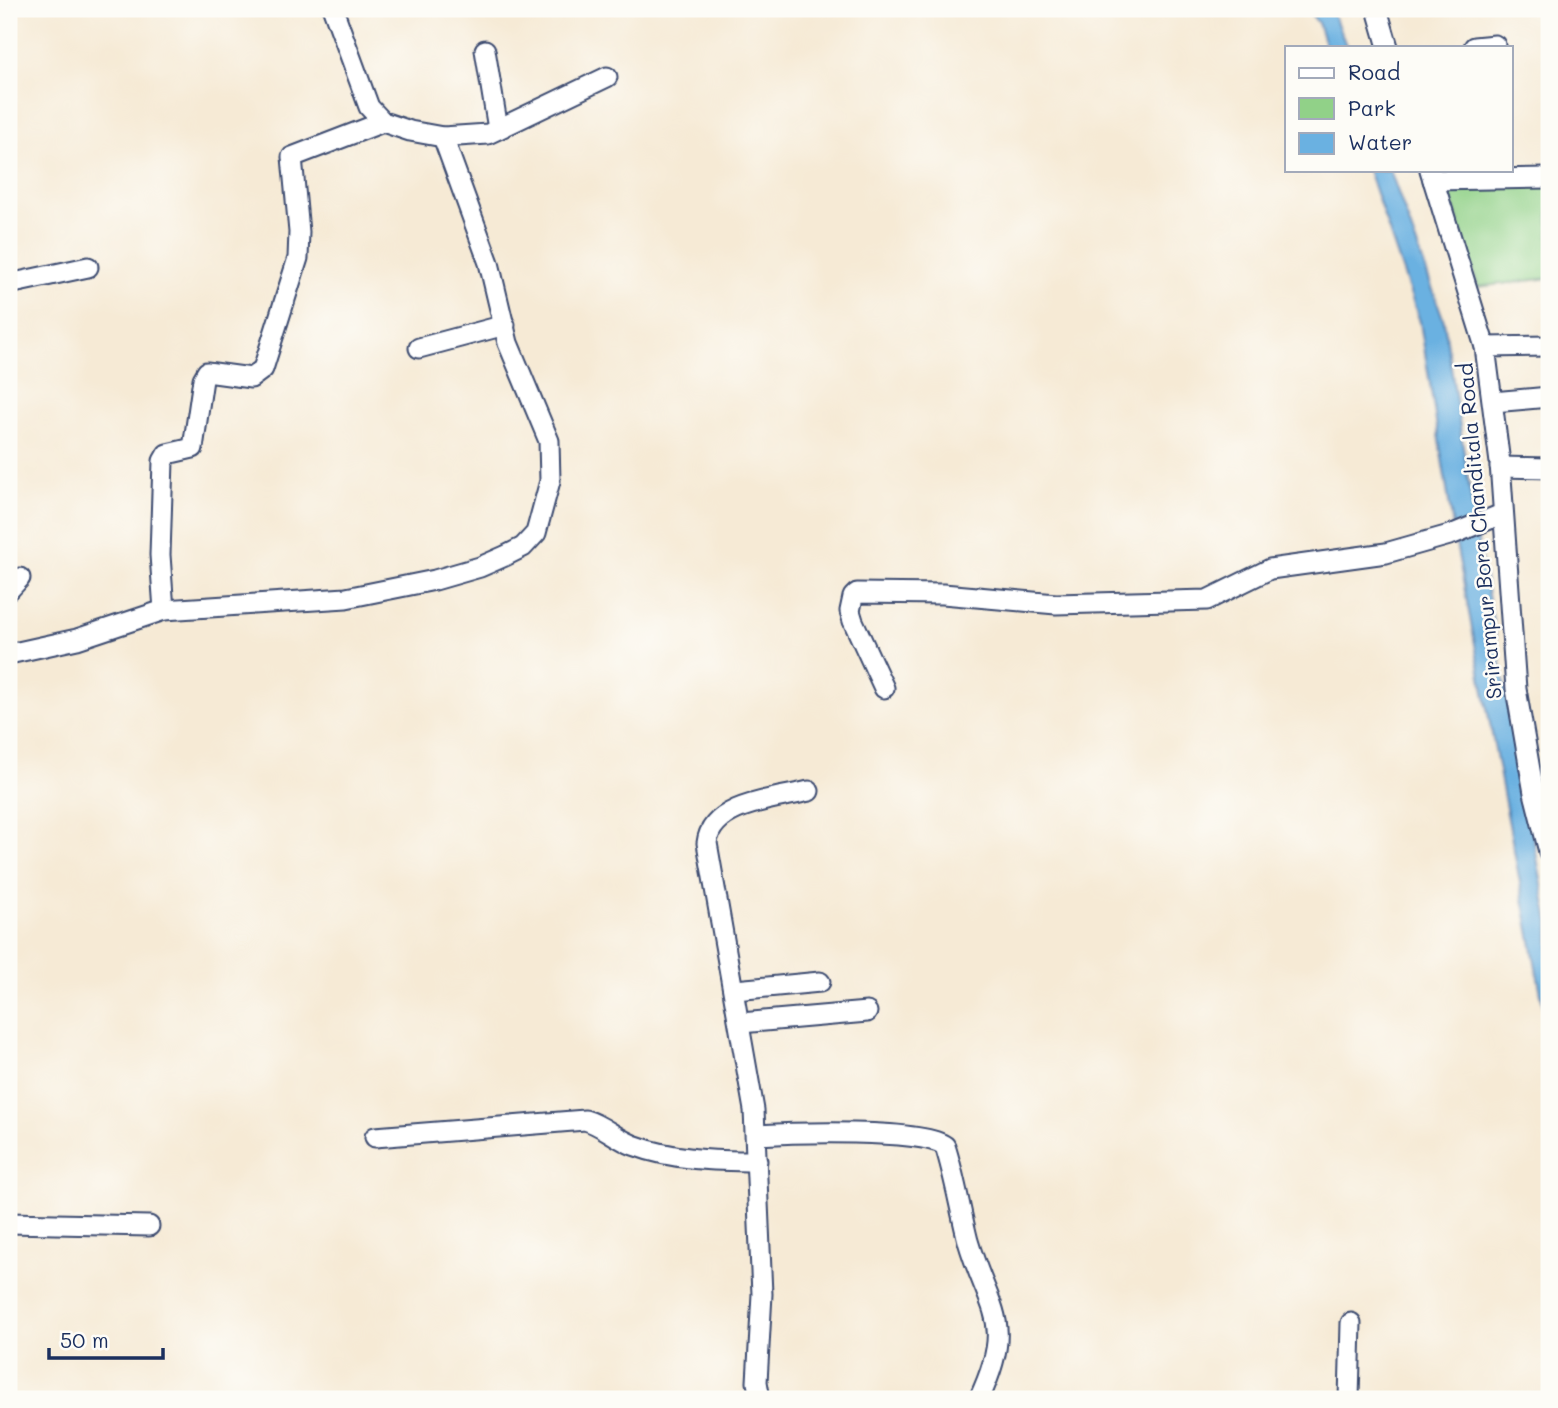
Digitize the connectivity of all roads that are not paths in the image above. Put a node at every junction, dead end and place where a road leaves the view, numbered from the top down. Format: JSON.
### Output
{"nodes":[{"id":1,"x":333,"y":9,"type":"edge"},
{"id":2,"x":1377,"y":9,"type":"edge"},
{"id":3,"x":1495,"y":45,"type":"dead end"},
{"id":4,"x":1388,"y":46,"type":"edge"},
{"id":5,"x":1484,"y":46,"type":"edge"},
{"id":6,"x":485,"y":50,"type":"dead end"},
{"id":7,"x":607,"y":77,"type":"dead end"},
{"id":8,"x":383,"y":122,"type":"junction"},
{"id":9,"x":498,"y":130,"type":"junction"},
{"id":10,"x":443,"y":137,"type":"junction"},
{"id":11,"x":1432,"y":175,"type":"edge"},
{"id":12,"x":1549,"y":178,"type":"edge"},
{"id":13,"x":88,"y":267,"type":"dead end"},
{"id":14,"x":9,"y":284,"type":"edge"},
{"id":15,"x":505,"y":325,"type":"junction"},
{"id":16,"x":1485,"y":346,"type":"junction"},
{"id":17,"x":1549,"y":346,"type":"edge"},
{"id":18,"x":419,"y":348,"type":"dead end"},
{"id":19,"x":1549,"y":397,"type":"edge"},
{"id":20,"x":1493,"y":402,"type":"junction"},
{"id":21,"x":1500,"y":467,"type":"junction"},
{"id":22,"x":1549,"y":468,"type":"edge"},
{"id":23,"x":1502,"y":514,"type":"junction"},
{"id":24,"x":164,"y":610,"type":"junction"},
{"id":25,"x":9,"y":654,"type":"edge"},
{"id":26,"x":884,"y":688,"type":"dead end"},
{"id":27,"x":809,"y":791,"type":"dead end"},
{"id":28,"x":1549,"y":852,"type":"edge"},
{"id":29,"x":820,"y":982,"type":"dead end"},
{"id":30,"x":735,"y":990,"type":"junction"},
{"id":31,"x":867,"y":1012,"type":"dead end"},
{"id":32,"x":741,"y":1023,"type":"junction"},
{"id":33,"x":756,"y":1135,"type":"junction"},
{"id":34,"x":375,"y":1137,"type":"dead end"},
{"id":35,"x":757,"y":1161,"type":"junction"},
{"id":36,"x":9,"y":1223,"type":"edge"},
{"id":37,"x":149,"y":1226,"type":"dead end"},
{"id":38,"x":1352,"y":1323,"type":"dead end"},
{"id":39,"x":760,"y":1399,"type":"edge"},
{"id":40,"x":979,"y":1399,"type":"edge"},
{"id":41,"x":1349,"y":1399,"type":"edge"}],
"edges":[{"from":1,"to":8,"type":"street"},
{"from":2,"to":4,"type":"street"},
{"from":3,"to":5,"type":"street"},
{"from":6,"to":9,"type":"street"},
{"from":7,"to":9,"type":"street"},
{"from":8,"to":10,"type":"street"},
{"from":8,"to":24,"type":"street"},
{"from":9,"to":10,"type":"street"},
{"from":10,"to":15,"type":"street"},
{"from":11,"to":12,"type":"street"},
{"from":11,"to":16,"type":"street","name":"Srirampur Bora Chanditala Road"},
{"from":13,"to":14,"type":"street"},
{"from":15,"to":18,"type":"street"},
{"from":15,"to":24,"type":"street"},
{"from":16,"to":17,"type":"street"},
{"from":16,"to":20,"type":"street","name":"Srirampur Bora Chanditala Road"},
{"from":19,"to":20,"type":"street"},
{"from":20,"to":21,"type":"street","name":"Srirampur Bora Chanditala Road"},
{"from":21,"to":22,"type":"street"},
{"from":21,"to":23,"type":"street","name":"Srirampur Bora Chanditala Road"},
{"from":23,"to":26,"type":"street"},
{"from":23,"to":28,"type":"street","name":"Srirampur Bora Chanditala Road"},
{"from":24,"to":25,"type":"street"},
{"from":27,"to":30,"type":"street"},
{"from":29,"to":30,"type":"street"},
{"from":30,"to":32,"type":"street"},
{"from":31,"to":32,"type":"street"},
{"from":32,"to":33,"type":"street"},
{"from":33,"to":35,"type":"street"},
{"from":33,"to":40,"type":"street"},
{"from":34,"to":35,"type":"street"},
{"from":35,"to":39,"type":"street"},
{"from":36,"to":37,"type":"street"},
{"from":38,"to":41,"type":"street"}]}
